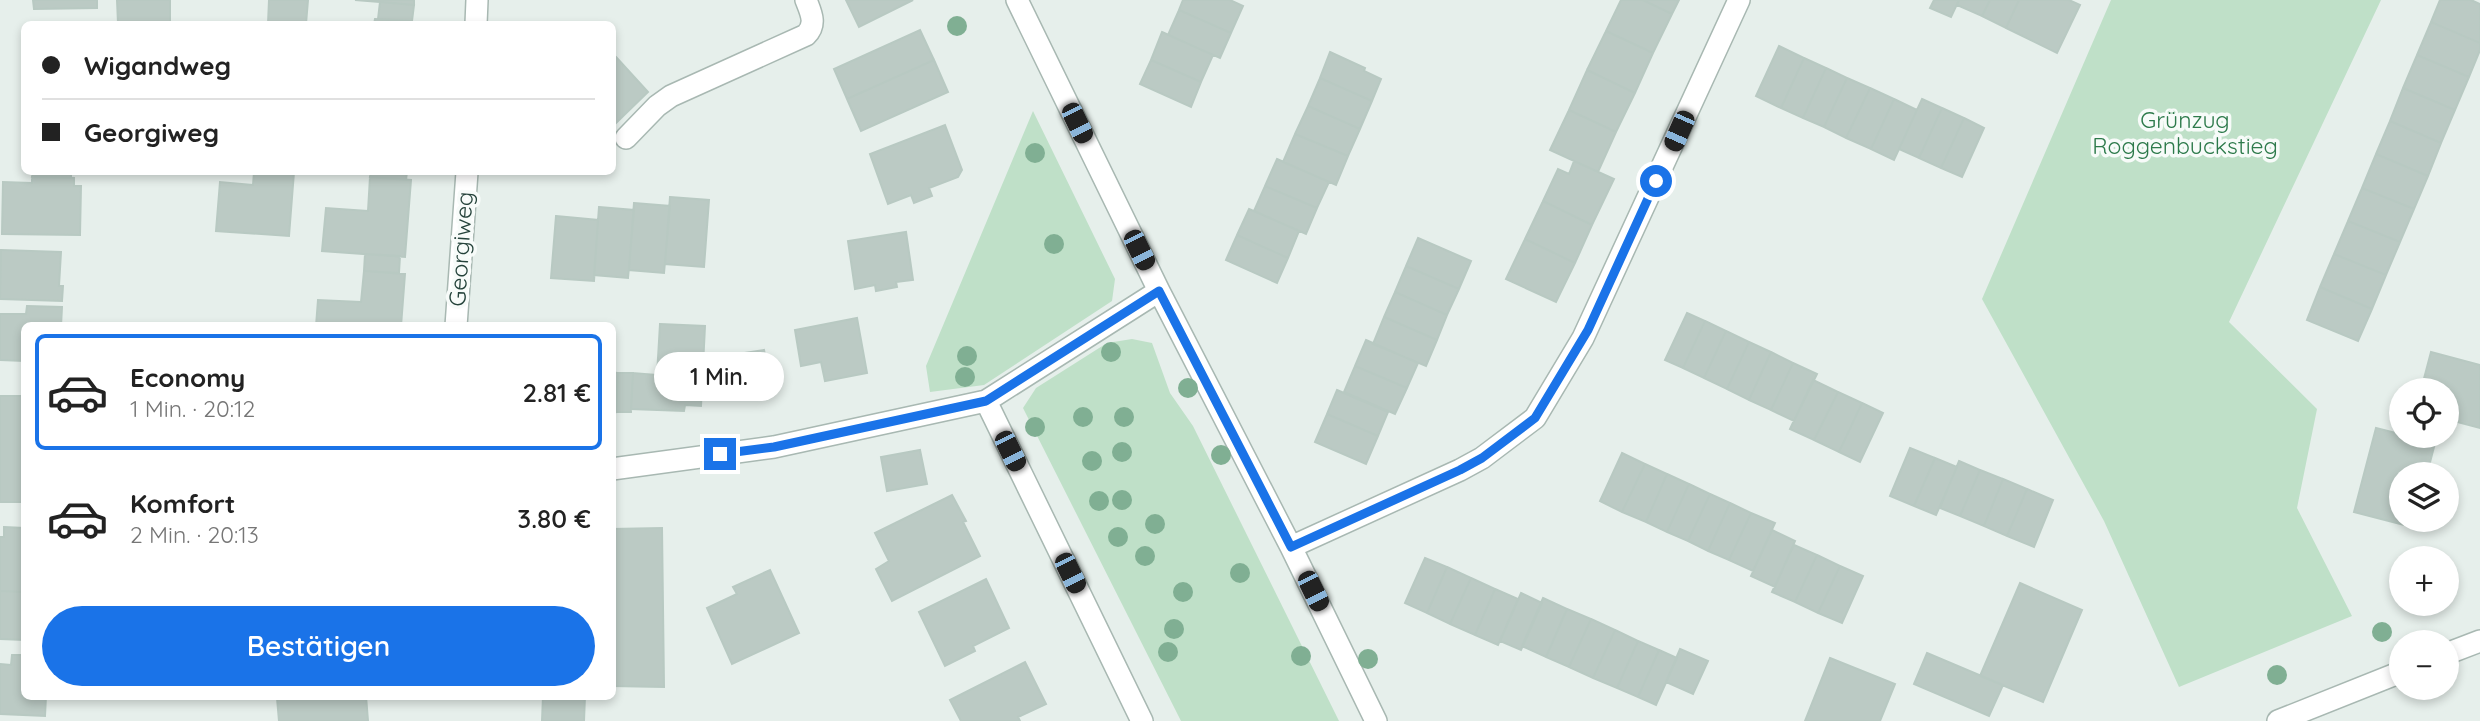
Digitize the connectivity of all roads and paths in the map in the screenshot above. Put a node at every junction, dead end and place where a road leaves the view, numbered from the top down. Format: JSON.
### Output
{"nodes":[{"id":1,"x":477,"y":0,"type":"edge"},
{"id":2,"x":806,"y":0,"type":"edge"},
{"id":3,"x":1017,"y":0,"type":"edge"},
{"id":4,"x":1739,"y":0,"type":"edge"},
{"id":5,"x":476,"y":21,"type":"edge"},
{"id":6,"x":626,"y":138,"type":"dead end"},
{"id":7,"x":467,"y":175,"type":"edge"},
{"id":8,"x":1159,"y":291,"type":"junction"},
{"id":9,"x":456,"y":322,"type":"edge"},
{"id":10,"x":986,"y":401,"type":"junction"},
{"id":11,"x":616,"y":468,"type":"edge"},
{"id":12,"x":1291,"y":547,"type":"junction"},
{"id":13,"x":2480,"y":641,"type":"edge"},
{"id":14,"x":2459,"y":649,"type":"edge"},
{"id":15,"x":2389,"y":677,"type":"edge"},
{"id":16,"x":1142,"y":721,"type":"edge"},
{"id":17,"x":1376,"y":721,"type":"edge"},
{"id":18,"x":2278,"y":721,"type":"edge"}],
"edges":[{"from":1,"to":5,"type":"street"},
{"from":2,"to":6,"type":"street"},
{"from":3,"to":8,"type":"street"},
{"from":4,"to":12,"type":"street"},
{"from":7,"to":9,"type":"street","name":"Georgiweg"},
{"from":8,"to":10,"type":"street"},
{"from":8,"to":12,"type":"street"},
{"from":10,"to":11,"type":"street"},
{"from":10,"to":16,"type":"street"},
{"from":12,"to":17,"type":"street"},
{"from":13,"to":14,"type":"street"},
{"from":15,"to":18,"type":"street"}]}
